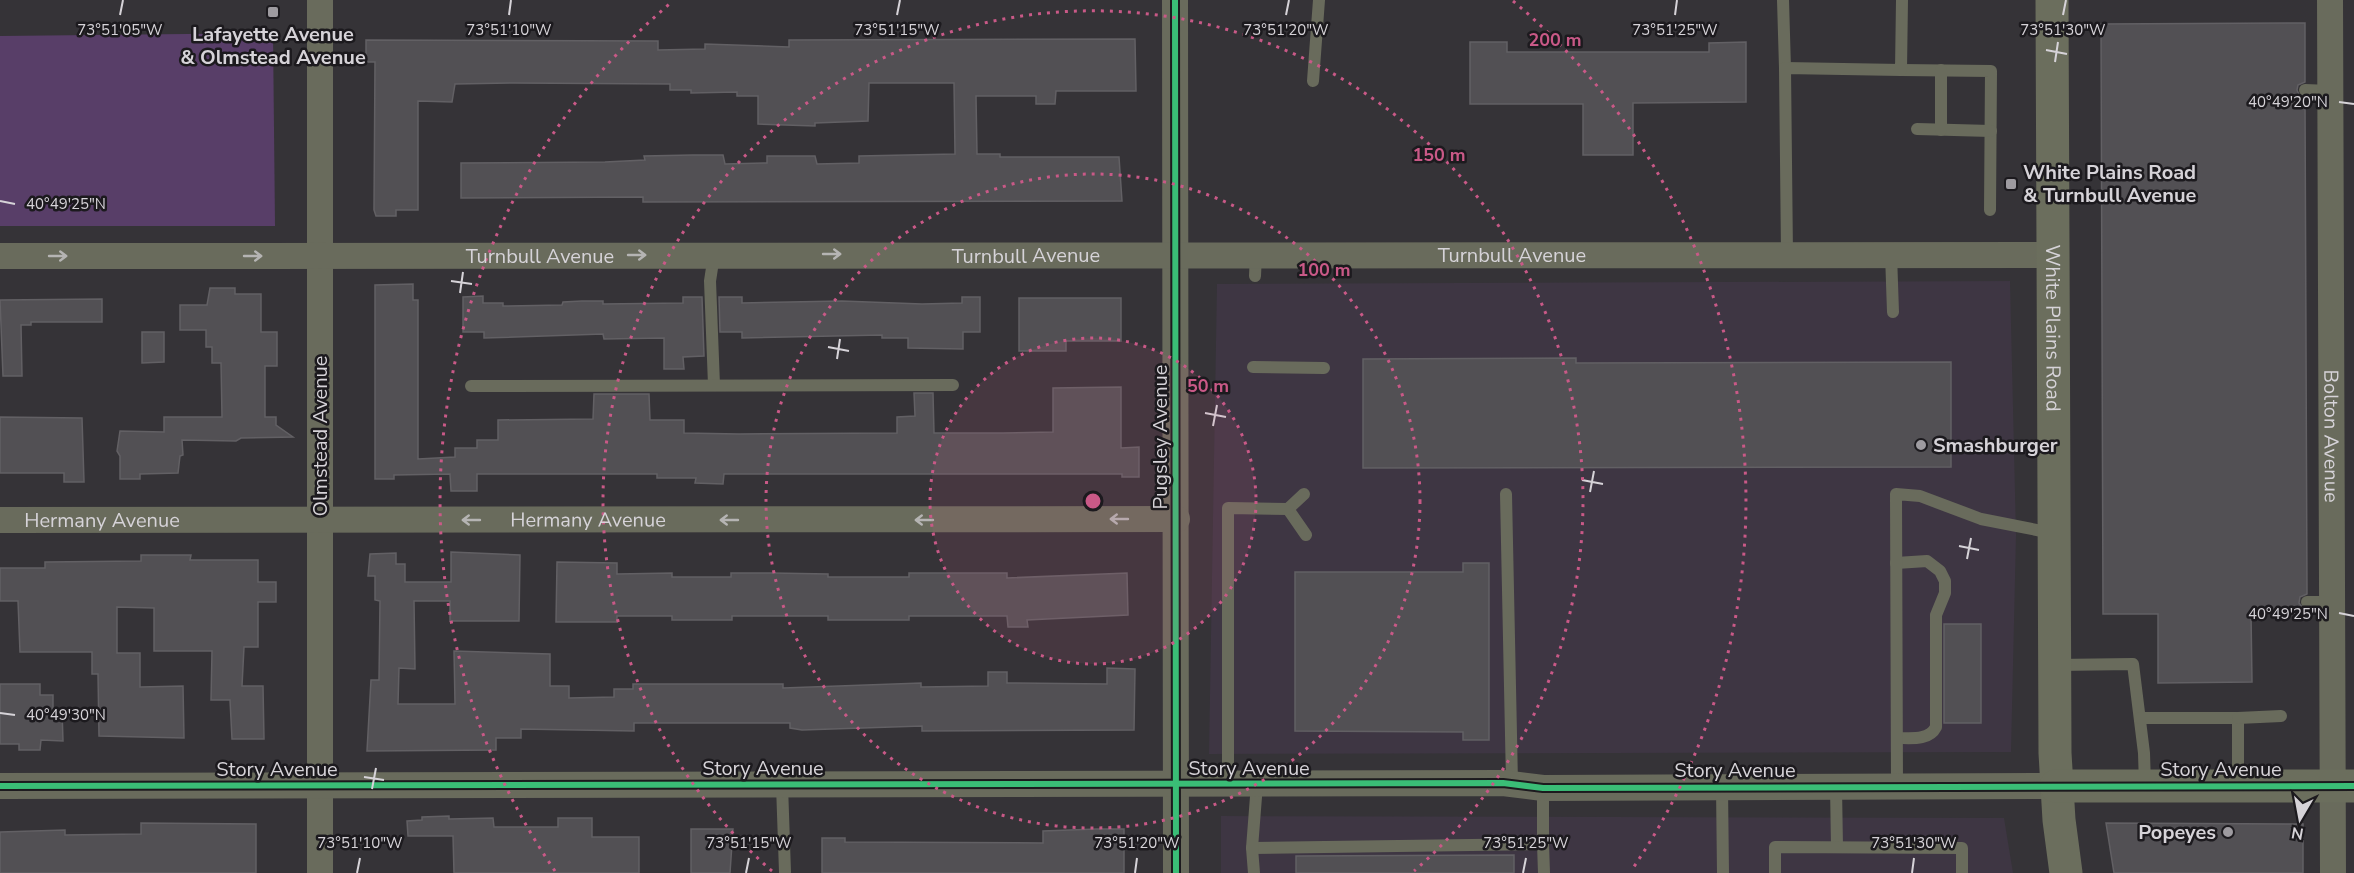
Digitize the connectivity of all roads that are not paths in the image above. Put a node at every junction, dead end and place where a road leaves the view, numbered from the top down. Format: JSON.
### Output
{"nodes":[{"id":1,"x":320,"y":0,"type":"edge"},
{"id":2,"x":1175,"y":0,"type":"edge"},
{"id":3,"x":1319,"y":0,"type":"edge"},
{"id":4,"x":1783,"y":0,"type":"edge"},
{"id":5,"x":1902,"y":0,"type":"edge"},
{"id":6,"x":2052,"y":0,"type":"edge"},
{"id":7,"x":2330,"y":0,"type":"edge"},
{"id":8,"x":1785,"y":68,"type":"junction"},
{"id":9,"x":1901,"y":70,"type":"junction"},
{"id":10,"x":1941,"y":70,"type":"junction"},
{"id":11,"x":1313,"y":81,"type":"dead end"},
{"id":12,"x":1917,"y":129,"type":"dead end"},
{"id":13,"x":1941,"y":130,"type":"junction"},
{"id":14,"x":1991,"y":131,"type":"junction"},
{"id":15,"x":1990,"y":210,"type":"dead end"},
{"id":16,"x":1176,"y":254,"type":"junction"},
{"id":17,"x":1891,"y":254,"type":"junction"},
{"id":18,"x":319,"y":255,"type":"junction"},
{"id":19,"x":714,"y":255,"type":"junction"},
{"id":20,"x":1787,"y":255,"type":"junction"},
{"id":21,"x":2052,"y":255,"type":"junction"},
{"id":22,"x":0,"y":256,"type":"edge"},
{"id":23,"x":1893,"y":312,"type":"dead end"},
{"id":24,"x":1253,"y":367,"type":"dead end"},
{"id":25,"x":1324,"y":368,"type":"dead end"},
{"id":26,"x":714,"y":385,"type":"junction"},
{"id":27,"x":953,"y":385,"type":"dead end"},
{"id":28,"x":471,"y":386,"type":"dead end"},
{"id":29,"x":1304,"y":494,"type":"dead end"},
{"id":30,"x":1506,"y":494,"type":"dead end"},
{"id":31,"x":1288,"y":509,"type":"junction"},
{"id":32,"x":1178,"y":519,"type":"junction"},
{"id":33,"x":0,"y":520,"type":"edge"},
{"id":34,"x":320,"y":520,"type":"junction"},
{"id":35,"x":2054,"y":533,"type":"junction"},
{"id":36,"x":1306,"y":536,"type":"dead end"},
{"id":37,"x":1896,"y":563,"type":"junction"},
{"id":38,"x":2307,"y":602,"type":"dead end"},
{"id":39,"x":2333,"y":602,"type":"junction"},
{"id":40,"x":2055,"y":665,"type":"junction"},
{"id":41,"x":2281,"y":716,"type":"dead end"},
{"id":42,"x":2140,"y":718,"type":"junction"},
{"id":43,"x":2238,"y":718,"type":"junction"},
{"id":44,"x":1897,"y":738,"type":"junction"},
{"id":45,"x":1512,"y":783,"type":"junction"},
{"id":46,"x":1228,"y":784,"type":"junction"},
{"id":47,"x":1257,"y":784,"type":"junction"},
{"id":48,"x":782,"y":785,"type":"junction"},
{"id":49,"x":1176,"y":785,"type":"junction"},
{"id":50,"x":0,"y":786,"type":"edge"},
{"id":51,"x":320,"y":786,"type":"junction"},
{"id":52,"x":1897,"y":786,"type":"junction"},
{"id":53,"x":2056,"y":786,"type":"junction"},
{"id":54,"x":2145,"y":786,"type":"junction"},
{"id":55,"x":2238,"y":786,"type":"junction"},
{"id":56,"x":2344,"y":786,"type":"edge"},
{"id":57,"x":1722,"y":787,"type":"junction"},
{"id":58,"x":1836,"y":787,"type":"junction"},
{"id":59,"x":1543,"y":788,"type":"junction"},
{"id":60,"x":1543,"y":844,"type":"junction"},
{"id":61,"x":1252,"y":848,"type":"junction"},
{"id":62,"x":1837,"y":848,"type":"junction"},
{"id":63,"x":785,"y":872,"type":"edge"},
{"id":64,"x":320,"y":873,"type":"edge"},
{"id":65,"x":1176,"y":873,"type":"edge"},
{"id":66,"x":1254,"y":873,"type":"edge"},
{"id":67,"x":1544,"y":873,"type":"edge"},
{"id":68,"x":1723,"y":873,"type":"edge"},
{"id":69,"x":1775,"y":873,"type":"edge"},
{"id":70,"x":1962,"y":873,"type":"edge"},
{"id":71,"x":2067,"y":873,"type":"edge"},
{"id":72,"x":2333,"y":873,"type":"edge"}],
"edges":[{"from":1,"to":18,"type":"street","name":"Olmstead Avenue"},
{"from":2,"to":16,"type":"street","name":"Pugsley Avenue"},
{"from":3,"to":11,"type":"lane"},
{"from":4,"to":8,"type":"lane"},
{"from":5,"to":9,"type":"lane"},
{"from":6,"to":21,"type":"main road","name":"White Plains Road"},
{"from":7,"to":39,"type":"street","name":"Bolton Avenue"},
{"from":8,"to":9,"type":"lane"},
{"from":8,"to":20,"type":"lane"},
{"from":9,"to":10,"type":"lane"},
{"from":10,"to":13,"type":"lane"},
{"from":10,"to":14,"type":"lane"},
{"from":12,"to":13,"type":"lane"},
{"from":13,"to":14,"type":"lane"},
{"from":14,"to":15,"type":"lane"},
{"from":19,"to":16,"type":"street","name":"Turnbull Avenue","one_way":true},
{"from":16,"to":20,"type":"street","name":"Turnbull Avenue"},
{"from":16,"to":32,"type":"street","name":"Pugsley Avenue"},
{"from":17,"to":20,"type":"street","name":"Turnbull Avenue"},
{"from":17,"to":21,"type":"street","name":"Turnbull Avenue"},
{"from":17,"to":23,"type":"lane"},
{"from":18,"to":19,"type":"street","name":"Turnbull Avenue","one_way":true},
{"from":22,"to":18,"type":"street","name":"Turnbull Avenue","one_way":true},
{"from":18,"to":34,"type":"street","name":"Olmstead Avenue"},
{"from":19,"to":26,"type":"lane"},
{"from":21,"to":35,"type":"main road","name":"White Plains Road"},
{"from":24,"to":25,"type":"lane"},
{"from":26,"to":27,"type":"lane"},
{"from":26,"to":28,"type":"lane"},
{"from":29,"to":31,"type":"lane"},
{"from":30,"to":45,"type":"lane"},
{"from":31,"to":36,"type":"lane"},
{"from":31,"to":46,"type":"lane"},
{"from":32,"to":34,"type":"street","name":"Hermany Avenue","one_way":true},
{"from":32,"to":49,"type":"street","name":"Pugsley Avenue"},
{"from":33,"to":34,"type":"street","name":"Hermany Avenue"},
{"from":34,"to":51,"type":"street","name":"Olmstead Avenue"},
{"from":35,"to":37,"type":"lane"},
{"from":35,"to":40,"type":"main road","name":"White Plains Road"},
{"from":37,"to":44,"type":"lane"},
{"from":37,"to":44,"type":"lane"},
{"from":38,"to":39,"type":"lane"},
{"from":39,"to":56,"type":"street","name":"Bolton Avenue"},
{"from":40,"to":42,"type":"lane"},
{"from":40,"to":53,"type":"main road","name":"White Plains Road"},
{"from":41,"to":43,"type":"lane"},
{"from":42,"to":43,"type":"lane"},
{"from":42,"to":54,"type":"lane"},
{"from":43,"to":55,"type":"lane"},
{"from":44,"to":52,"type":"lane"},
{"from":45,"to":47,"type":"street","name":"Story Avenue"},
{"from":45,"to":59,"type":"street","name":"Story Avenue"},
{"from":46,"to":47,"type":"street","name":"Story Avenue"},
{"from":46,"to":49,"type":"street","name":"Story Avenue"},
{"from":47,"to":61,"type":"lane"},
{"from":48,"to":49,"type":"street","name":"Story Avenue"},
{"from":48,"to":51,"type":"street","name":"Story Avenue"},
{"from":48,"to":63,"type":"lane"},
{"from":49,"to":65,"type":"street","name":"Pugsley Avenue"},
{"from":50,"to":51,"type":"street","name":"Story Avenue"},
{"from":51,"to":64,"type":"street","name":"Olmstead Avenue"},
{"from":52,"to":53,"type":"street","name":"Story Avenue"},
{"from":52,"to":58,"type":"street","name":"Story Avenue"},
{"from":53,"to":54,"type":"main road","name":"Story Avenue"},
{"from":53,"to":71,"type":"main road","name":"White Plains Road"},
{"from":54,"to":55,"type":"main road","name":"Story Avenue"},
{"from":55,"to":56,"type":"main road","name":"Story Avenue"},
{"from":56,"to":72,"type":"street","name":"Bolton Avenue"},
{"from":57,"to":58,"type":"street","name":"Story Avenue"},
{"from":57,"to":59,"type":"street","name":"Story Avenue"},
{"from":57,"to":68,"type":"lane"},
{"from":58,"to":62,"type":"lane"},
{"from":59,"to":60,"type":"lane"},
{"from":60,"to":61,"type":"lane"},
{"from":60,"to":67,"type":"lane"},
{"from":61,"to":66,"type":"lane"},
{"from":62,"to":69,"type":"lane"},
{"from":62,"to":70,"type":"lane"}]}
